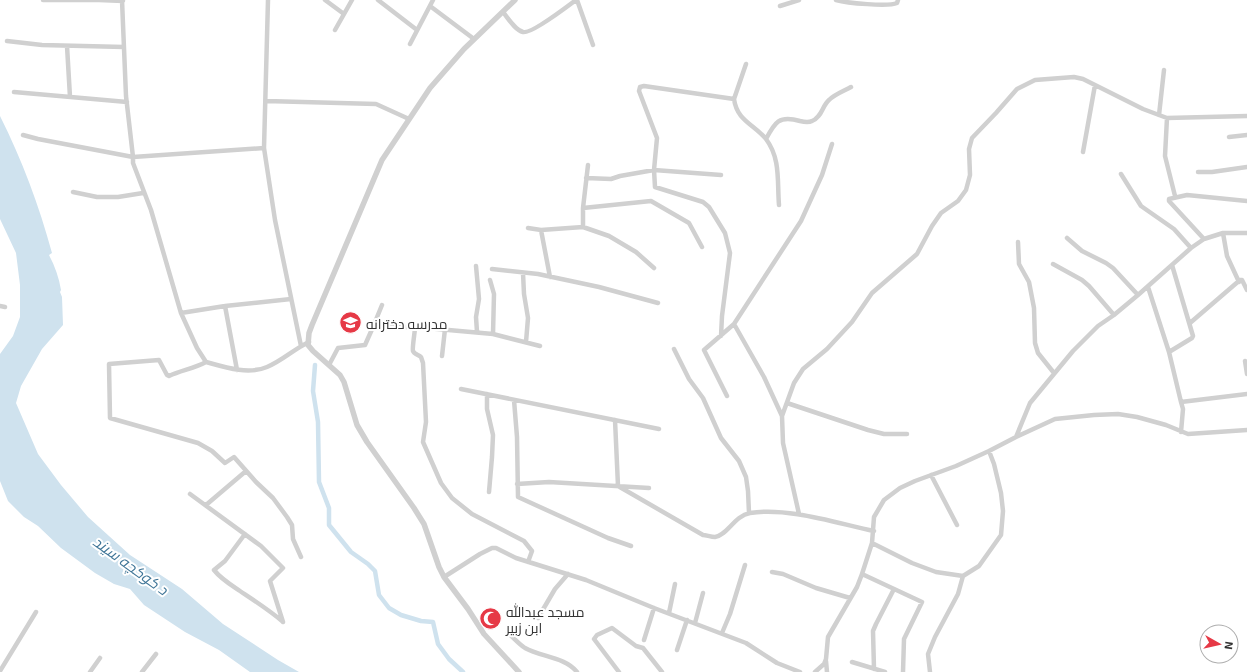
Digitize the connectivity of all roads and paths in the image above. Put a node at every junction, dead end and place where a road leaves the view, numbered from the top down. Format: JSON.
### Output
{"nodes":[{"id":1,"x":43,"y":0,"type":"edge"},
{"id":2,"x":99,"y":0,"type":"edge"},
{"id":3,"x":268,"y":0,"type":"edge"},
{"id":4,"x":325,"y":0,"type":"edge"},
{"id":5,"x":352,"y":0,"type":"edge"},
{"id":6,"x":378,"y":0,"type":"edge"},
{"id":7,"x":433,"y":0,"type":"edge"},
{"id":8,"x":515,"y":0,"type":"edge"},
{"id":9,"x":577,"y":0,"type":"edge"},
{"id":10,"x":799,"y":0,"type":"edge"},
{"id":11,"x":836,"y":0,"type":"edge"},
{"id":12,"x":898,"y":0,"type":"edge"},
{"id":13,"x":122,"y":1,"type":"edge"},
{"id":14,"x":430,"y":6,"type":"junction"},
{"id":15,"x":780,"y":6,"type":"dead end"},
{"id":16,"x":503,"y":12,"type":"junction"},
{"id":17,"x":344,"y":14,"type":"junction"},
{"id":18,"x":335,"y":30,"type":"dead end"},
{"id":19,"x":417,"y":30,"type":"junction"},
{"id":20,"x":474,"y":39,"type":"junction"},
{"id":21,"x":7,"y":41,"type":"dead end"},
{"id":22,"x":410,"y":44,"type":"dead end"},
{"id":23,"x":593,"y":45,"type":"dead end"},
{"id":24,"x":67,"y":46,"type":"junction"},
{"id":25,"x":124,"y":47,"type":"junction"},
{"id":26,"x":746,"y":64,"type":"dead end"},
{"id":27,"x":1164,"y":70,"type":"dead end"},
{"id":28,"x":1095,"y":85,"type":"junction"},
{"id":29,"x":851,"y":87,"type":"dead end"},
{"id":30,"x":14,"y":92,"type":"dead end"},
{"id":31,"x":70,"y":97,"type":"junction"},
{"id":32,"x":734,"y":99,"type":"junction"},
{"id":33,"x":266,"y":101,"type":"junction"},
{"id":34,"x":127,"y":102,"type":"junction"},
{"id":35,"x":1159,"y":115,"type":"junction"},
{"id":36,"x":1247,"y":116,"type":"edge"},
{"id":37,"x":1167,"y":118,"type":"junction"},
{"id":38,"x":409,"y":119,"type":"junction"},
{"id":39,"x":22,"y":135,"type":"dead end"},
{"id":40,"x":1247,"y":135,"type":"edge"},
{"id":41,"x":1229,"y":137,"type":"dead end"},
{"id":42,"x":766,"y":139,"type":"junction"},
{"id":43,"x":832,"y":144,"type":"dead end"},
{"id":44,"x":264,"y":148,"type":"junction"},
{"id":45,"x":1083,"y":152,"type":"dead end"},
{"id":46,"x":134,"y":157,"type":"junction"},
{"id":47,"x":588,"y":166,"type":"dead end"},
{"id":48,"x":1247,"y":168,"type":"edge"},
{"id":49,"x":654,"y":170,"type":"junction"},
{"id":50,"x":1198,"y":172,"type":"dead end"},
{"id":51,"x":1121,"y":174,"type":"dead end"},
{"id":52,"x":720,"y":175,"type":"dead end"},
{"id":53,"x":586,"y":178,"type":"junction"},
{"id":54,"x":72,"y":192,"type":"dead end"},
{"id":55,"x":143,"y":193,"type":"junction"},
{"id":56,"x":1175,"y":196,"type":"junction"},
{"id":57,"x":1247,"y":201,"type":"edge"},
{"id":58,"x":779,"y":205,"type":"dead end"},
{"id":59,"x":583,"y":208,"type":"junction"},
{"id":60,"x":583,"y":227,"type":"junction"},
{"id":61,"x":528,"y":228,"type":"dead end"},
{"id":62,"x":541,"y":230,"type":"junction"},
{"id":63,"x":1223,"y":233,"type":"junction"},
{"id":64,"x":1247,"y":233,"type":"edge"},
{"id":65,"x":1066,"y":238,"type":"dead end"},
{"id":66,"x":1204,"y":239,"type":"junction"},
{"id":67,"x":1018,"y":242,"type":"dead end"},
{"id":68,"x":702,"y":247,"type":"dead end"},
{"id":69,"x":1191,"y":248,"type":"junction"},
{"id":70,"x":1053,"y":264,"type":"dead end"},
{"id":71,"x":1172,"y":265,"type":"junction"},
{"id":72,"x":476,"y":266,"type":"dead end"},
{"id":73,"x":654,"y":268,"type":"dead end"},
{"id":74,"x":492,"y":269,"type":"dead end"},
{"id":75,"x":523,"y":273,"type":"junction"},
{"id":76,"x":550,"y":277,"type":"junction"},
{"id":77,"x":490,"y":280,"type":"dead end"},
{"id":78,"x":1239,"y":282,"type":"junction"},
{"id":79,"x":1148,"y":287,"type":"junction"},
{"id":80,"x":1247,"y":290,"type":"edge"},
{"id":81,"x":1138,"y":295,"type":"junction"},
{"id":82,"x":291,"y":299,"type":"junction"},
{"id":83,"x":658,"y":304,"type":"dead end"},
{"id":84,"x":382,"y":305,"type":"dead end"},
{"id":85,"x":225,"y":306,"type":"junction"},
{"id":86,"x":181,"y":313,"type":"junction"},
{"id":87,"x":1114,"y":315,"type":"junction"},
{"id":88,"x":1190,"y":323,"type":"junction"},
{"id":89,"x":734,"y":324,"type":"junction"},
{"id":90,"x":373,"y":327,"type":"junction"},
{"id":91,"x":415,"y":327,"type":"junction"},
{"id":92,"x":445,"y":329,"type":"junction"},
{"id":93,"x":477,"y":332,"type":"junction"},
{"id":94,"x":493,"y":334,"type":"junction"},
{"id":95,"x":721,"y":336,"type":"junction"},
{"id":96,"x":309,"y":342,"type":"junction"},
{"id":97,"x":526,"y":342,"type":"junction"},
{"id":98,"x":301,"y":346,"type":"junction"},
{"id":99,"x":540,"y":346,"type":"dead end"},
{"id":100,"x":674,"y":349,"type":"dead end"},
{"id":101,"x":1169,"y":352,"type":"junction"},
{"id":102,"x":442,"y":356,"type":"dead end"},
{"id":103,"x":1245,"y":361,"type":"dead end"},
{"id":104,"x":206,"y":362,"type":"junction"},
{"id":105,"x":329,"y":364,"type":"junction"},
{"id":106,"x":237,"y":370,"type":"junction"},
{"id":107,"x":1054,"y":373,"type":"junction"},
{"id":108,"x":1247,"y":374,"type":"edge"},
{"id":109,"x":461,"y":389,"type":"dead end"},
{"id":110,"x":487,"y":394,"type":"junction"},
{"id":111,"x":1247,"y":394,"type":"edge"},
{"id":112,"x":727,"y":396,"type":"dead end"},
{"id":113,"x":514,"y":400,"type":"junction"},
{"id":114,"x":1181,"y":402,"type":"junction"},
{"id":115,"x":787,"y":403,"type":"junction"},
{"id":116,"x":782,"y":416,"type":"junction"},
{"id":117,"x":615,"y":420,"type":"junction"},
{"id":118,"x":659,"y":429,"type":"dead end"},
{"id":119,"x":1247,"y":430,"type":"edge"},
{"id":120,"x":1181,"y":432,"type":"junction"},
{"id":121,"x":907,"y":434,"type":"dead end"},
{"id":122,"x":1016,"y":437,"type":"junction"},
{"id":123,"x":989,"y":451,"type":"junction"},
{"id":124,"x":246,"y":471,"type":"junction"},
{"id":125,"x":931,"y":476,"type":"junction"},
{"id":126,"x":517,"y":484,"type":"junction"},
{"id":127,"x":618,"y":486,"type":"junction"},
{"id":128,"x":649,"y":488,"type":"dead end"},
{"id":129,"x":489,"y":492,"type":"dead end"},
{"id":130,"x":190,"y":494,"type":"dead end"},
{"id":131,"x":206,"y":505,"type":"junction"},
{"id":132,"x":749,"y":513,"type":"junction"},
{"id":133,"x":799,"y":514,"type":"junction"},
{"id":134,"x":956,"y":525,"type":"dead end"},
{"id":135,"x":874,"y":531,"type":"junction"},
{"id":136,"x":245,"y":534,"type":"junction"},
{"id":137,"x":872,"y":543,"type":"junction"},
{"id":138,"x":631,"y":546,"type":"dead end"},
{"id":139,"x":301,"y":557,"type":"dead end"},
{"id":140,"x":528,"y":562,"type":"junction"},
{"id":141,"x":745,"y":565,"type":"dead end"},
{"id":142,"x":772,"y":572,"type":"dead end"},
{"id":143,"x":568,"y":574,"type":"junction"},
{"id":144,"x":862,"y":574,"type":"junction"},
{"id":145,"x":963,"y":576,"type":"junction"},
{"id":146,"x":444,"y":577,"type":"junction"},
{"id":147,"x":675,"y":584,"type":"dead end"},
{"id":148,"x":894,"y":589,"type":"junction"},
{"id":149,"x":703,"y":593,"type":"dead end"},
{"id":150,"x":850,"y":598,"type":"junction"},
{"id":151,"x":654,"y":608,"type":"junction"},
{"id":152,"x":36,"y":612,"type":"dead end"},
{"id":153,"x":669,"y":613,"type":"junction"},
{"id":154,"x":538,"y":618,"type":"dead end"},
{"id":155,"x":687,"y":620,"type":"junction"},
{"id":156,"x":695,"y":623,"type":"junction"},
{"id":157,"x":508,"y":633,"type":"dead end"},
{"id":158,"x":722,"y":633,"type":"junction"},
{"id":159,"x":644,"y":640,"type":"dead end"},
{"id":160,"x":677,"y":650,"type":"dead end"},
{"id":161,"x":156,"y":654,"type":"dead end"},
{"id":162,"x":100,"y":658,"type":"dead end"},
{"id":163,"x":826,"y":659,"type":"junction"},
{"id":164,"x":852,"y":662,"type":"dead end"},
{"id":165,"x":874,"y":669,"type":"junction"},
{"id":166,"x":618,"y":670,"type":"edge"},
{"id":167,"x":0,"y":671,"type":"edge"},
{"id":168,"x":90,"y":672,"type":"edge"},
{"id":169,"x":142,"y":672,"type":"edge"},
{"id":170,"x":519,"y":672,"type":"edge"},
{"id":171,"x":577,"y":672,"type":"edge"},
{"id":172,"x":611,"y":672,"type":"edge"},
{"id":173,"x":662,"y":672,"type":"edge"},
{"id":174,"x":800,"y":672,"type":"edge"},
{"id":175,"x":815,"y":672,"type":"edge"},
{"id":176,"x":827,"y":672,"type":"edge"},
{"id":177,"x":884,"y":672,"type":"edge"},
{"id":178,"x":903,"y":672,"type":"edge"},
{"id":179,"x":930,"y":672,"type":"edge"}],
"edges":[{"from":1,"to":2,"type":"street"},
{"from":2,"to":13,"type":"street"},
{"from":3,"to":33,"type":"street"},
{"from":4,"to":17,"type":"street"},
{"from":5,"to":17,"type":"street"},
{"from":6,"to":19,"type":"street"},
{"from":7,"to":14,"type":"street"},
{"from":8,"to":16,"type":"street"},
{"from":9,"to":16,"type":"street"},
{"from":9,"to":23,"type":"street"},
{"from":10,"to":15,"type":"street"},
{"from":11,"to":12,"type":"street"},
{"from":13,"to":25,"type":"street"},
{"from":14,"to":19,"type":"street"},
{"from":14,"to":20,"type":"street"},
{"from":16,"to":20,"type":"street"},
{"from":17,"to":18,"type":"street"},
{"from":19,"to":22,"type":"street"},
{"from":20,"to":38,"type":"street"},
{"from":21,"to":24,"type":"street"},
{"from":24,"to":25,"type":"street"},
{"from":24,"to":31,"type":"street"},
{"from":25,"to":34,"type":"street"},
{"from":26,"to":32,"type":"street"},
{"from":27,"to":35,"type":"street"},
{"from":28,"to":35,"type":"street"},
{"from":28,"to":45,"type":"street"},
{"from":28,"to":115,"type":"street"},
{"from":29,"to":42,"type":"street"},
{"from":30,"to":31,"type":"street"},
{"from":31,"to":34,"type":"street"},
{"from":32,"to":42,"type":"street"},
{"from":32,"to":49,"type":"street"},
{"from":33,"to":38,"type":"street"},
{"from":33,"to":44,"type":"street"},
{"from":34,"to":46,"type":"street"},
{"from":35,"to":37,"type":"street"},
{"from":36,"to":37,"type":"street"},
{"from":37,"to":56,"type":"street"},
{"from":38,"to":96,"type":"street"},
{"from":39,"to":46,"type":"street"},
{"from":40,"to":41,"type":"street"},
{"from":42,"to":58,"type":"street"},
{"from":43,"to":89,"type":"street"},
{"from":44,"to":46,"type":"street"},
{"from":44,"to":82,"type":"street"},
{"from":46,"to":55,"type":"street"},
{"from":47,"to":53,"type":"street"},
{"from":48,"to":50,"type":"street"},
{"from":49,"to":52,"type":"street"},
{"from":49,"to":53,"type":"street"},
{"from":49,"to":95,"type":"street"},
{"from":51,"to":69,"type":"street"},
{"from":53,"to":59,"type":"street"},
{"from":54,"to":55,"type":"street"},
{"from":55,"to":86,"type":"street"},
{"from":56,"to":57,"type":"street"},
{"from":56,"to":66,"type":"street"},
{"from":59,"to":60,"type":"street"},
{"from":59,"to":68,"type":"street"},
{"from":60,"to":62,"type":"street"},
{"from":60,"to":73,"type":"street"},
{"from":61,"to":62,"type":"street"},
{"from":62,"to":76,"type":"street"},
{"from":63,"to":64,"type":"street"},
{"from":63,"to":66,"type":"street"},
{"from":63,"to":78,"type":"street"},
{"from":65,"to":81,"type":"street"},
{"from":66,"to":69,"type":"street"},
{"from":67,"to":107,"type":"street"},
{"from":69,"to":71,"type":"street"},
{"from":70,"to":87,"type":"street"},
{"from":71,"to":79,"type":"street"},
{"from":71,"to":88,"type":"street"},
{"from":72,"to":93,"type":"street"},
{"from":74,"to":75,"type":"street"},
{"from":75,"to":76,"type":"street"},
{"from":75,"to":97,"type":"street"},
{"from":76,"to":83,"type":"street"},
{"from":77,"to":94,"type":"street"},
{"from":78,"to":80,"type":"street"},
{"from":78,"to":88,"type":"street"},
{"from":79,"to":81,"type":"street"},
{"from":79,"to":101,"type":"street"},
{"from":81,"to":87,"type":"street"},
{"from":82,"to":85,"type":"street"},
{"from":82,"to":98,"type":"street"},
{"from":84,"to":90,"type":"street"},
{"from":85,"to":86,"type":"street"},
{"from":85,"to":106,"type":"street"},
{"from":86,"to":104,"type":"street"},
{"from":87,"to":107,"type":"street"},
{"from":88,"to":101,"type":"street"},
{"from":89,"to":95,"type":"street"},
{"from":89,"to":116,"type":"street"},
{"from":90,"to":91,"type":"street"},
{"from":90,"to":105,"type":"street"},
{"from":91,"to":92,"type":"street"},
{"from":91,"to":140,"type":"street"},
{"from":92,"to":93,"type":"street"},
{"from":92,"to":102,"type":"street"},
{"from":93,"to":94,"type":"street"},
{"from":94,"to":97,"type":"street"},
{"from":95,"to":112,"type":"street"},
{"from":96,"to":98,"type":"street"},
{"from":96,"to":105,"type":"street"},
{"from":97,"to":99,"type":"street"},
{"from":98,"to":106,"type":"street"},
{"from":100,"to":132,"type":"street"},
{"from":101,"to":114,"type":"street"},
{"from":103,"to":108,"type":"street"},
{"from":104,"to":106,"type":"street"},
{"from":104,"to":124,"type":"street"},
{"from":105,"to":146,"type":"street"},
{"from":107,"to":122,"type":"street"},
{"from":109,"to":110,"type":"street"},
{"from":110,"to":113,"type":"street"},
{"from":110,"to":129,"type":"street"},
{"from":111,"to":114,"type":"street"},
{"from":113,"to":117,"type":"street"},
{"from":113,"to":126,"type":"street"},
{"from":114,"to":120,"type":"street"},
{"from":115,"to":116,"type":"street"},
{"from":115,"to":121,"type":"street"},
{"from":116,"to":133,"type":"street"},
{"from":117,"to":118,"type":"street"},
{"from":117,"to":127,"type":"street"},
{"from":119,"to":120,"type":"street"},
{"from":120,"to":122,"type":"street"},
{"from":122,"to":123,"type":"street"},
{"from":123,"to":125,"type":"street"},
{"from":123,"to":145,"type":"street"},
{"from":124,"to":131,"type":"street"},
{"from":124,"to":139,"type":"street"},
{"from":125,"to":134,"type":"street"},
{"from":125,"to":135,"type":"street"},
{"from":126,"to":127,"type":"street"},
{"from":126,"to":138,"type":"street"},
{"from":127,"to":128,"type":"street"},
{"from":127,"to":132,"type":"street"},
{"from":130,"to":131,"type":"street"},
{"from":131,"to":136,"type":"street"},
{"from":132,"to":133,"type":"street"},
{"from":133,"to":135,"type":"street"},
{"from":135,"to":137,"type":"street"},
{"from":136,"to":136,"type":"street"},
{"from":137,"to":144,"type":"street"},
{"from":137,"to":145,"type":"street"},
{"from":140,"to":143,"type":"street"},
{"from":140,"to":146,"type":"street"},
{"from":141,"to":158,"type":"street"},
{"from":142,"to":150,"type":"street"},
{"from":143,"to":151,"type":"street"},
{"from":143,"to":154,"type":"street"},
{"from":144,"to":148,"type":"street"},
{"from":144,"to":150,"type":"street"},
{"from":145,"to":179,"type":"street"},
{"from":146,"to":170,"type":"street"},
{"from":147,"to":153,"type":"street"},
{"from":148,"to":165,"type":"street"},
{"from":148,"to":178,"type":"street"},
{"from":149,"to":156,"type":"street"},
{"from":150,"to":163,"type":"street"},
{"from":151,"to":153,"type":"street"},
{"from":151,"to":159,"type":"street"},
{"from":152,"to":167,"type":"street"},
{"from":153,"to":155,"type":"street"},
{"from":155,"to":156,"type":"street"},
{"from":155,"to":160,"type":"street"},
{"from":156,"to":158,"type":"street"},
{"from":157,"to":171,"type":"street"},
{"from":158,"to":174,"type":"street"},
{"from":161,"to":169,"type":"street"},
{"from":162,"to":168,"type":"street"},
{"from":163,"to":175,"type":"street"},
{"from":163,"to":176,"type":"street"},
{"from":164,"to":165,"type":"street"},
{"from":165,"to":177,"type":"street"},
{"from":166,"to":172,"type":"street"},
{"from":166,"to":173,"type":"street"}]}
